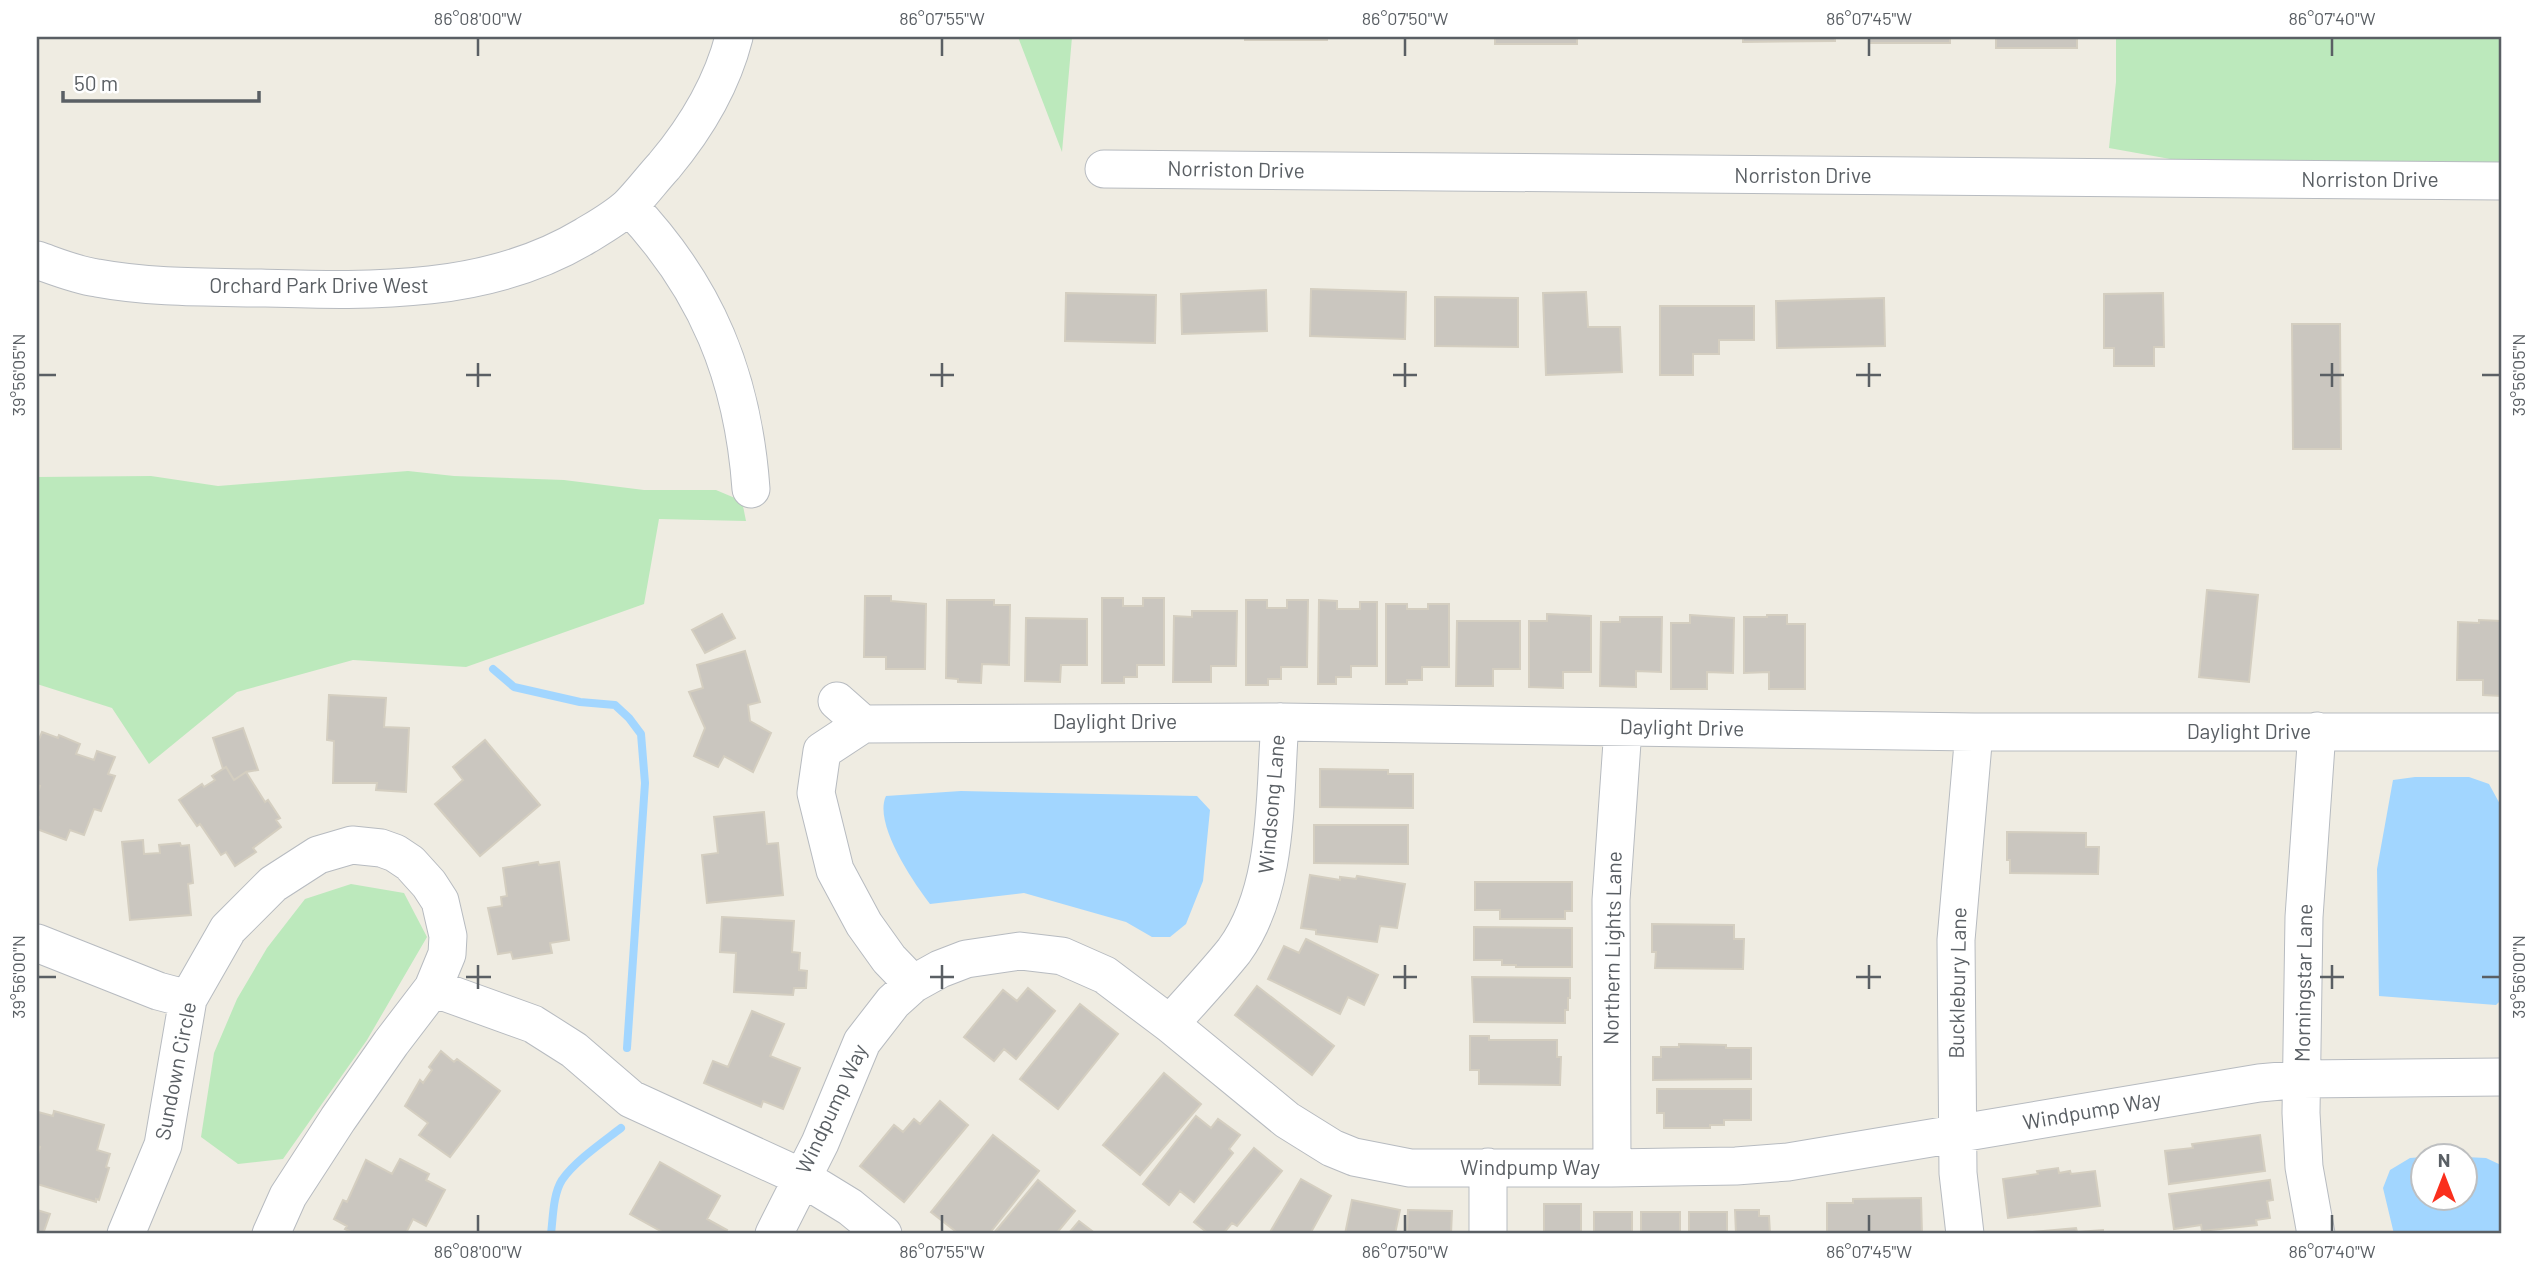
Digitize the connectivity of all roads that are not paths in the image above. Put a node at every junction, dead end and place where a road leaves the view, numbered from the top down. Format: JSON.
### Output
{"nodes":[{"id":1,"x":734,"y":37,"type":"edge"},
{"id":2,"x":1104,"y":169,"type":"dead end"},
{"id":3,"x":2501,"y":181,"type":"edge"},
{"id":4,"x":629,"y":206,"type":"junction"},
{"id":5,"x":37,"y":260,"type":"edge"},
{"id":6,"x":751,"y":489,"type":"dead end"},
{"id":7,"x":1280,"y":722,"type":"junction"},
{"id":8,"x":1623,"y":727,"type":"junction"},
{"id":9,"x":1974,"y":732,"type":"junction"},
{"id":10,"x":2317,"y":732,"type":"junction"},
{"id":11,"x":2501,"y":732,"type":"edge"},
{"id":12,"x":37,"y":943,"type":"edge"},
{"id":13,"x":913,"y":984,"type":"junction"},
{"id":14,"x":433,"y":988,"type":"junction"},
{"id":15,"x":188,"y":999,"type":"junction"},
{"id":16,"x":1170,"y":1024,"type":"junction"},
{"id":17,"x":2501,"y":1077,"type":"edge"},
{"id":18,"x":2302,"y":1079,"type":"junction"},
{"id":19,"x":1957,"y":1135,"type":"junction"},
{"id":20,"x":1488,"y":1167,"type":"junction"},
{"id":21,"x":1612,"y":1168,"type":"junction"},
{"id":22,"x":801,"y":1177,"type":"junction"},
{"id":23,"x":125,"y":1234,"type":"edge"},
{"id":24,"x":271,"y":1234,"type":"edge"},
{"id":25,"x":774,"y":1234,"type":"edge"},
{"id":26,"x":883,"y":1234,"type":"edge"},
{"id":27,"x":1488,"y":1234,"type":"edge"},
{"id":28,"x":1965,"y":1234,"type":"edge"},
{"id":29,"x":2316,"y":1234,"type":"edge"}],
"edges":[{"from":1,"to":4,"type":"street","name":"Orchard Park Drive West"},
{"from":2,"to":3,"type":"street","name":"Norriston Drive"},
{"from":4,"to":5,"type":"street","name":"Orchard Park Drive West"},
{"from":4,"to":6,"type":"street"},
{"from":7,"to":8,"type":"street","name":"Daylight Drive"},
{"from":7,"to":13,"type":"street","name":"Daylight Drive"},
{"from":7,"to":16,"type":"street","name":"Windsong Lane"},
{"from":8,"to":9,"type":"street","name":"Daylight Drive"},
{"from":8,"to":21,"type":"street","name":"Northern Lights Lane"},
{"from":9,"to":10,"type":"street","name":"Daylight Drive"},
{"from":9,"to":19,"type":"street","name":"Bucklebury Lane"},
{"from":10,"to":11,"type":"street","name":"Daylight Drive"},
{"from":10,"to":18,"type":"street","name":"Morningstar Lane"},
{"from":12,"to":15,"type":"street"},
{"from":13,"to":16,"type":"street","name":"Windpump Way"},
{"from":13,"to":22,"type":"street","name":"Windpump Way"},
{"from":14,"to":15,"type":"street","name":"Sundown Circle"},
{"from":14,"to":22,"type":"street"},
{"from":14,"to":24,"type":"street","name":"Sundown Circle"},
{"from":15,"to":23,"type":"street","name":"Sundown Circle"},
{"from":16,"to":20,"type":"street","name":"Windpump Way"},
{"from":17,"to":18,"type":"street","name":"Windpump Way"},
{"from":18,"to":19,"type":"street","name":"Windpump Way"},
{"from":18,"to":29,"type":"street","name":"Morningstar Lane"},
{"from":19,"to":21,"type":"street","name":"Windpump Way"},
{"from":19,"to":28,"type":"street","name":"Bucklebury Lane"},
{"from":20,"to":21,"type":"street","name":"Windpump Way"},
{"from":20,"to":27,"type":"street"},
{"from":22,"to":25,"type":"street","name":"Windpump Way"},
{"from":22,"to":26,"type":"street"}]}
